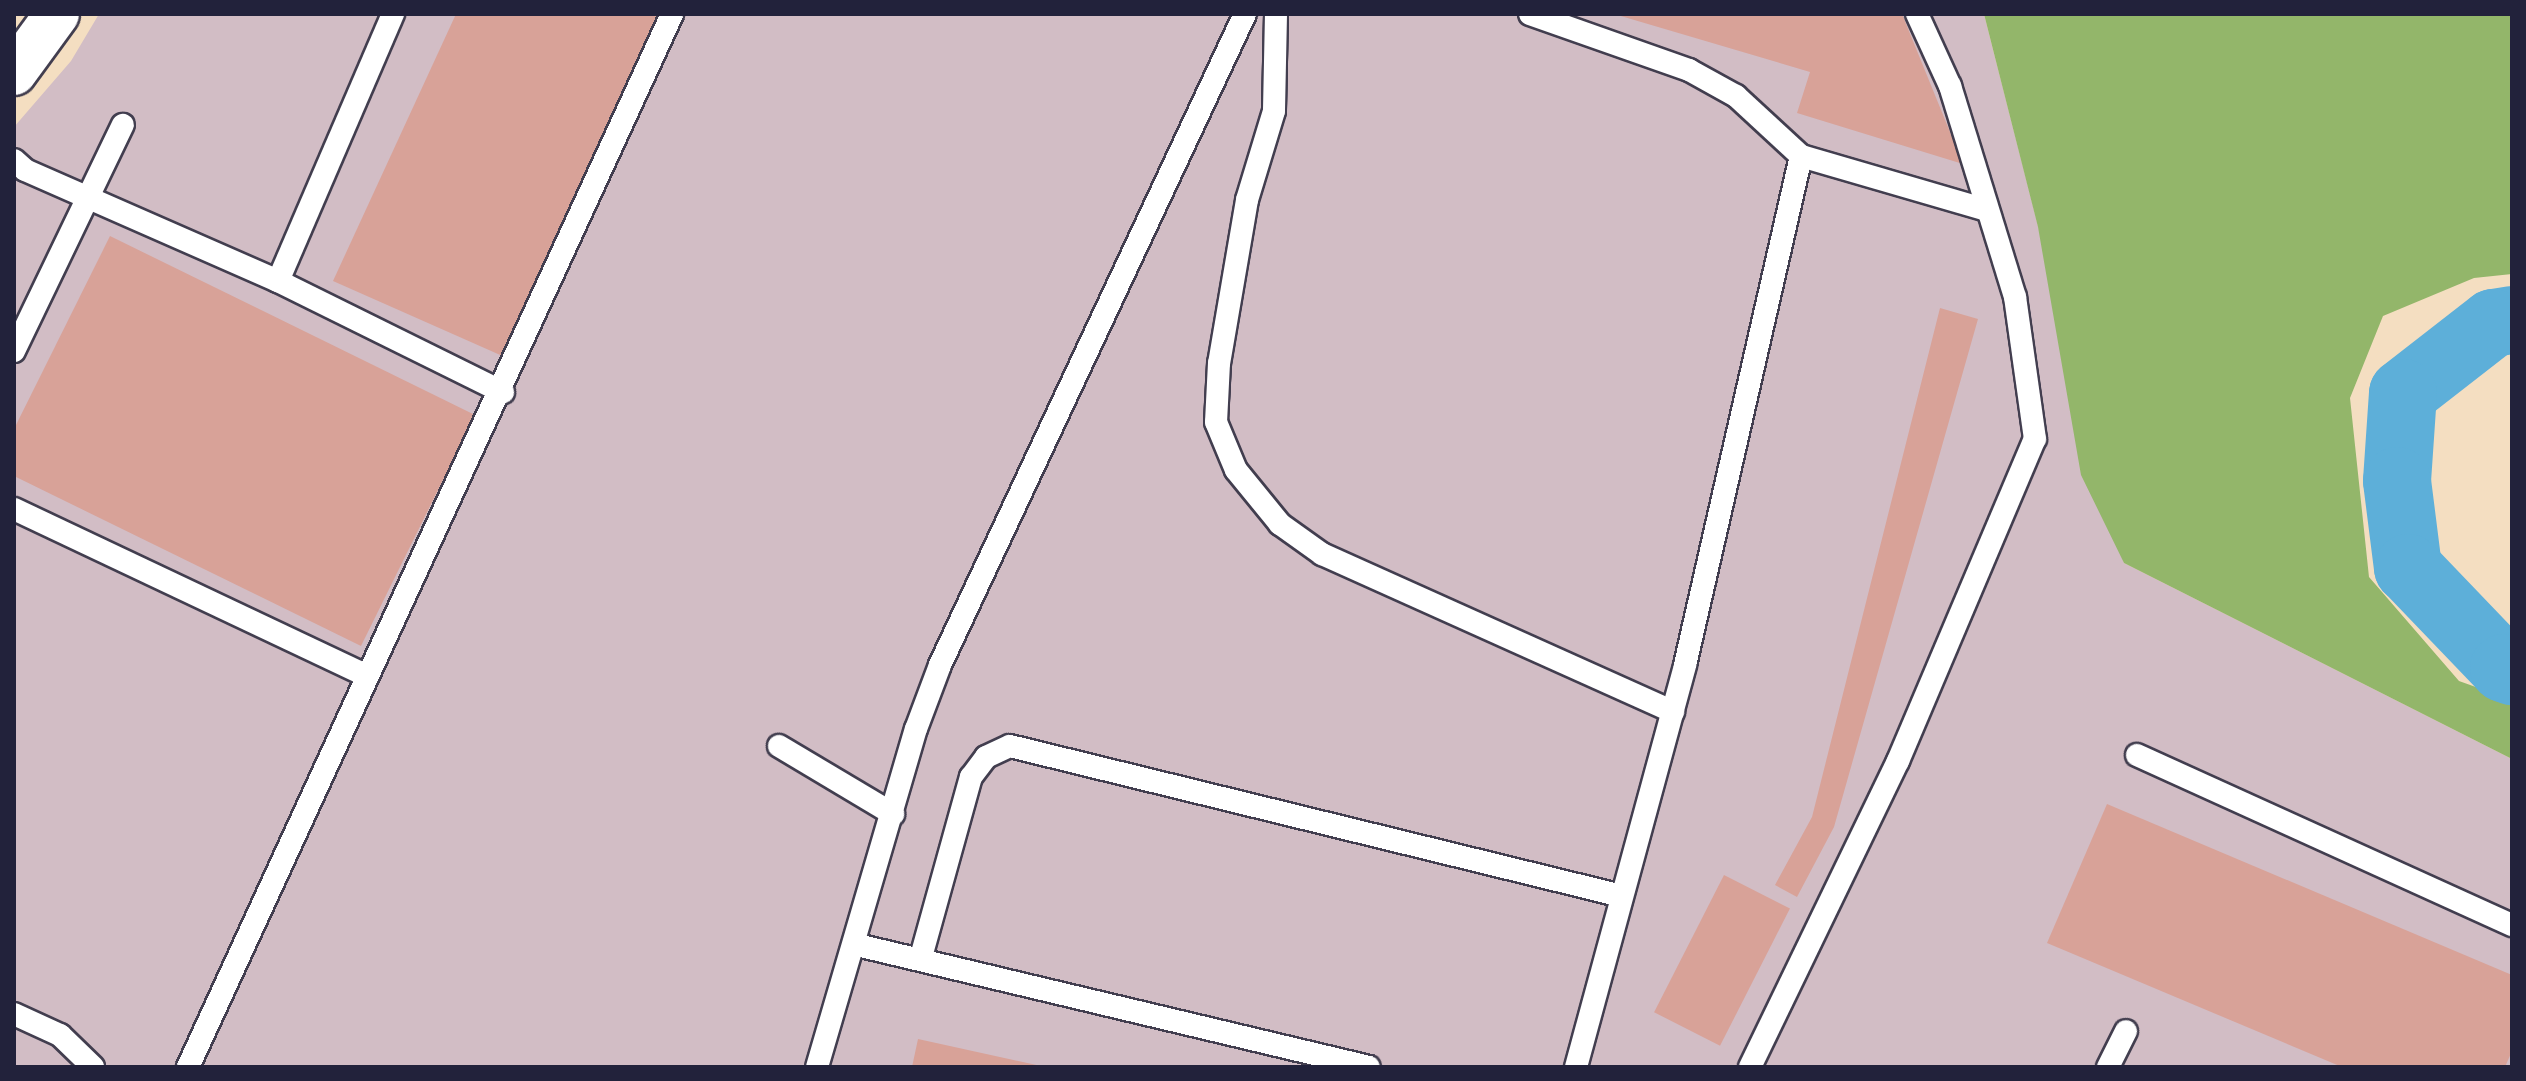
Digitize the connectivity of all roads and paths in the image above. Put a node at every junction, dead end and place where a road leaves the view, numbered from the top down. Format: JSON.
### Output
{"nodes":[{"id":1,"x":57,"y":14,"type":"edge"},
{"id":2,"x":393,"y":14,"type":"edge"},
{"id":3,"x":672,"y":14,"type":"edge"},
{"id":4,"x":1245,"y":14,"type":"edge"},
{"id":5,"x":1276,"y":14,"type":"edge"},
{"id":6,"x":1530,"y":14,"type":"edge"},
{"id":7,"x":1917,"y":14,"type":"edge"},
{"id":8,"x":14,"y":73,"type":"edge"},
{"id":9,"x":123,"y":125,"type":"dead end"},
{"id":10,"x":1801,"y":156,"type":"junction"},
{"id":11,"x":14,"y":160,"type":"edge"},
{"id":12,"x":86,"y":195,"type":"junction"},
{"id":13,"x":1987,"y":210,"type":"junction"},
{"id":14,"x":278,"y":281,"type":"junction"},
{"id":15,"x":14,"y":351,"type":"edge"},
{"id":16,"x":503,"y":392,"type":"junction"},
{"id":17,"x":14,"y":509,"type":"edge"},
{"id":18,"x":368,"y":676,"type":"junction"},
{"id":19,"x":1673,"y":712,"type":"junction"},
{"id":20,"x":779,"y":746,"type":"dead end"},
{"id":21,"x":2137,"y":755,"type":"dead end"},
{"id":22,"x":893,"y":814,"type":"junction"},
{"id":23,"x":1622,"y":896,"type":"junction"},
{"id":24,"x":2512,"y":925,"type":"edge"},
{"id":25,"x":857,"y":945,"type":"junction"},
{"id":26,"x":921,"y":957,"type":"junction"},
{"id":27,"x":14,"y":1014,"type":"edge"},
{"id":28,"x":2126,"y":1031,"type":"dead end"},
{"id":29,"x":93,"y":1067,"type":"edge"},
{"id":30,"x":188,"y":1067,"type":"edge"},
{"id":31,"x":817,"y":1067,"type":"edge"},
{"id":32,"x":1369,"y":1067,"type":"edge"},
{"id":33,"x":1576,"y":1067,"type":"edge"},
{"id":34,"x":1750,"y":1067,"type":"edge"},
{"id":35,"x":2108,"y":1067,"type":"edge"}],
"edges":[{"from":1,"to":8,"type":"main road"},
{"from":2,"to":14,"type":"lane"},
{"from":3,"to":16,"type":"lane"},
{"from":4,"to":22,"type":"lane"},
{"from":5,"to":19,"type":"lane"},
{"from":6,"to":10,"type":"lane"},
{"from":7,"to":13,"type":"lane"},
{"from":9,"to":12,"type":"lane"},
{"from":10,"to":13,"type":"lane"},
{"from":10,"to":19,"type":"lane"},
{"from":11,"to":12,"type":"lane"},
{"from":12,"to":14,"type":"lane"},
{"from":12,"to":15,"type":"lane"},
{"from":13,"to":34,"type":"lane"},
{"from":14,"to":16,"type":"lane"},
{"from":16,"to":18,"type":"lane"},
{"from":17,"to":18,"type":"lane"},
{"from":18,"to":30,"type":"lane"},
{"from":19,"to":23,"type":"lane"},
{"from":20,"to":22,"type":"lane"},
{"from":21,"to":24,"type":"lane"},
{"from":22,"to":25,"type":"lane"},
{"from":23,"to":26,"type":"lane"},
{"from":23,"to":33,"type":"lane"},
{"from":25,"to":26,"type":"lane"},
{"from":25,"to":31,"type":"lane"},
{"from":26,"to":32,"type":"lane"},
{"from":27,"to":29,"type":"lane"},
{"from":28,"to":35,"type":"lane"}]}
